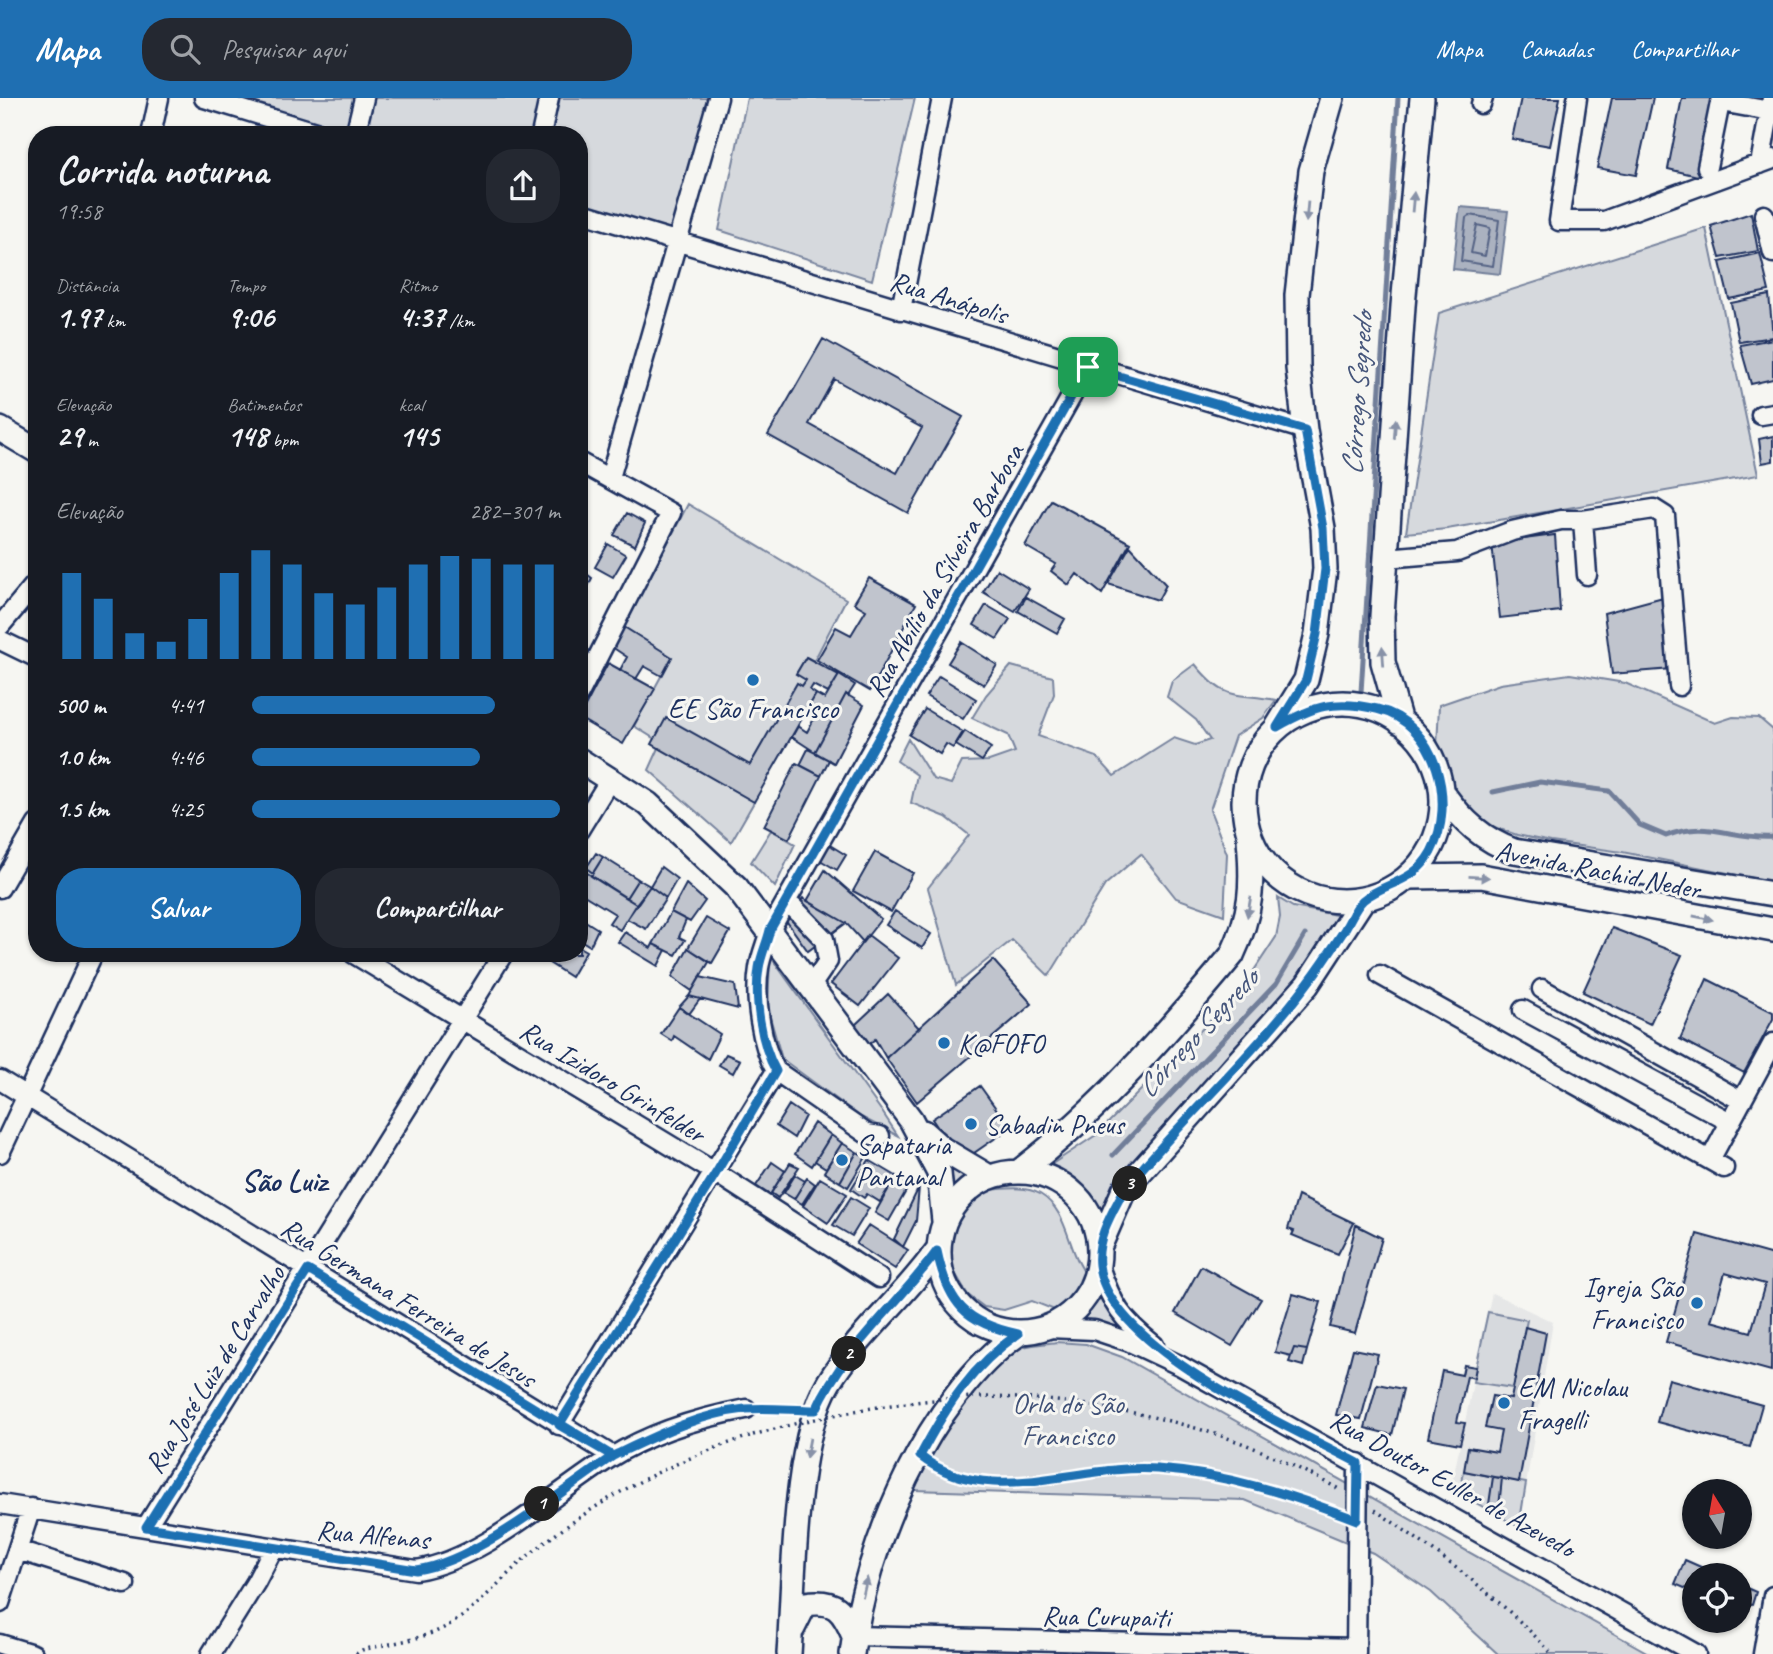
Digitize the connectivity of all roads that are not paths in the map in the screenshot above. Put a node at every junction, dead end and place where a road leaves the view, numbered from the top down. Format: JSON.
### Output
{"nodes":[{"id":1,"x":159,"y":98,"type":"edge"},
{"id":2,"x":204,"y":98,"type":"edge"},
{"id":3,"x":364,"y":98,"type":"edge"},
{"id":4,"x":549,"y":98,"type":"edge"},
{"id":5,"x":718,"y":98,"type":"edge"},
{"id":6,"x":942,"y":98,"type":"edge"},
{"id":7,"x":1315,"y":98,"type":"edge"},
{"id":8,"x":1332,"y":98,"type":"edge"},
{"id":9,"x":1422,"y":98,"type":"edge"},
{"id":10,"x":1430,"y":98,"type":"edge"},
{"id":11,"x":1577,"y":98,"type":"edge"},
{"id":12,"x":1721,"y":100,"type":"edge"},
{"id":13,"x":1771,"y":105,"type":"edge"},
{"id":14,"x":153,"y":126,"type":"edge"},
{"id":15,"x":295,"y":126,"type":"edge"},
{"id":16,"x":357,"y":126,"type":"edge"},
{"id":17,"x":543,"y":126,"type":"edge"},
{"id":18,"x":1418,"y":150,"type":"junction"},
{"id":19,"x":1766,"y":161,"type":"edge"},
{"id":20,"x":1707,"y":167,"type":"dead end"},
{"id":21,"x":1311,"y":171,"type":"junction"},
{"id":22,"x":588,"y":215,"type":"edge"},
{"id":23,"x":1764,"y":215,"type":"dead end"},
{"id":24,"x":679,"y":243,"type":"junction"},
{"id":25,"x":1773,"y":253,"type":"edge"},
{"id":26,"x":901,"y":310,"type":"junction"},
{"id":27,"x":1088,"y":367,"type":"junction"},
{"id":28,"x":0,"y":429,"type":"edge"},
{"id":29,"x":1305,"y":430,"type":"junction"},
{"id":30,"x":28,"y":446,"type":"edge"},
{"id":31,"x":588,"y":466,"type":"edge"},
{"id":32,"x":610,"y":478,"type":"junction"},
{"id":33,"x":1583,"y":520,"type":"junction"},
{"id":34,"x":1386,"y":558,"type":"junction"},
{"id":35,"x":1587,"y":575,"type":"dead end"},
{"id":36,"x":28,"y":593,"type":"edge"},
{"id":37,"x":0,"y":626,"type":"edge"},
{"id":38,"x":0,"y":640,"type":"edge"},
{"id":39,"x":28,"y":654,"type":"edge"},
{"id":40,"x":588,"y":676,"type":"edge"},
{"id":41,"x":1679,"y":686,"type":"dead end"},
{"id":42,"x":1400,"y":722,"type":"junction"},
{"id":43,"x":1277,"y":727,"type":"junction"},
{"id":44,"x":588,"y":765,"type":"edge"},
{"id":45,"x":611,"y":778,"type":"junction"},
{"id":46,"x":1444,"y":796,"type":"junction"},
{"id":47,"x":588,"y":815,"type":"edge"},
{"id":48,"x":1249,"y":839,"type":"junction"},
{"id":49,"x":28,"y":840,"type":"edge"},
{"id":50,"x":1411,"y":877,"type":"junction"},
{"id":51,"x":0,"y":888,"type":"edge"},
{"id":52,"x":1773,"y":894,"type":"edge"},
{"id":53,"x":1362,"y":901,"type":"junction"},
{"id":54,"x":785,"y":904,"type":"junction"},
{"id":55,"x":770,"y":930,"type":"junction"},
{"id":56,"x":1773,"y":930,"type":"edge"},
{"id":57,"x":89,"y":962,"type":"edge"},
{"id":58,"x":367,"y":962,"type":"edge"},
{"id":59,"x":498,"y":962,"type":"edge"},
{"id":60,"x":1380,"y":975,"type":"dead end"},
{"id":61,"x":811,"y":986,"type":"junction"},
{"id":62,"x":1542,"y":989,"type":"dead end"},
{"id":63,"x":1523,"y":1010,"type":"dead end"},
{"id":64,"x":462,"y":1021,"type":"junction"},
{"id":65,"x":1773,"y":1044,"type":"edge"},
{"id":66,"x":776,"y":1071,"type":"junction"},
{"id":67,"x":0,"y":1080,"type":"edge"},
{"id":68,"x":25,"y":1095,"type":"junction"},
{"id":69,"x":1742,"y":1101,"type":"junction"},
{"id":70,"x":911,"y":1120,"type":"junction"},
{"id":71,"x":1730,"y":1122,"type":"junction"},
{"id":72,"x":880,"y":1136,"type":"dead end"},
{"id":73,"x":0,"y":1153,"type":"edge"},
{"id":74,"x":1020,"y":1171,"type":"junction"},
{"id":75,"x":716,"y":1173,"type":"junction"},
{"id":76,"x":989,"y":1177,"type":"junction"},
{"id":77,"x":944,"y":1220,"type":"junction"},
{"id":78,"x":937,"y":1251,"type":"junction"},
{"id":79,"x":1099,"y":1256,"type":"junction"},
{"id":80,"x":308,"y":1270,"type":"junction"},
{"id":81,"x":879,"y":1278,"type":"dead end"},
{"id":82,"x":1049,"y":1328,"type":"junction"},
{"id":83,"x":1018,"y":1334,"type":"junction"},
{"id":84,"x":1178,"y":1365,"type":"junction"},
{"id":85,"x":746,"y":1409,"type":"road end"},
{"id":86,"x":559,"y":1425,"type":"junction"},
{"id":87,"x":613,"y":1456,"type":"junction"},
{"id":88,"x":1358,"y":1463,"type":"junction"},
{"id":89,"x":0,"y":1504,"type":"edge"},
{"id":90,"x":31,"y":1508,"type":"junction"},
{"id":91,"x":146,"y":1527,"type":"junction"},
{"id":92,"x":273,"y":1549,"type":"junction"},
{"id":93,"x":18,"y":1550,"type":"junction"},
{"id":94,"x":125,"y":1584,"type":"dead end"},
{"id":95,"x":1773,"y":1596,"type":"edge"},
{"id":96,"x":0,"y":1603,"type":"edge"},
{"id":97,"x":0,"y":1644,"type":"edge"},
{"id":98,"x":789,"y":1644,"type":"edge"},
{"id":99,"x":853,"y":1645,"type":"edge"},
{"id":100,"x":1356,"y":1651,"type":"edge"},
{"id":101,"x":33,"y":1654,"type":"edge"},
{"id":102,"x":211,"y":1654,"type":"edge"},
{"id":103,"x":1696,"y":1654,"type":"edge"},
{"id":104,"x":1763,"y":1654,"type":"edge"}],
"edges":[{"from":1,"to":14,"type":"street"},
{"from":2,"to":15,"type":"street"},
{"from":3,"to":16,"type":"street"},
{"from":4,"to":17,"type":"street"},
{"from":5,"to":24,"type":"street"},
{"from":6,"to":26,"type":"street"},
{"from":7,"to":21,"type":"main road"},
{"from":8,"to":21,"type":"main road"},
{"from":9,"to":18,"type":"main road"},
{"from":10,"to":18,"type":"main road"},
{"from":11,"to":19,"type":"street"},
{"from":12,"to":13,"type":"street"},
{"from":12,"to":20,"type":"street"},
{"from":13,"to":19,"type":"street"},
{"from":34,"to":18,"type":"main road","one_way":true},
{"from":21,"to":29,"type":"main road","one_way":true},
{"from":22,"to":24,"type":"street","name":"Rua Anápolis"},
{"from":23,"to":25,"type":"street"},
{"from":24,"to":26,"type":"street","name":"Rua Anápolis"},
{"from":24,"to":32,"type":"street"},
{"from":26,"to":27,"type":"street","name":"Rua Anápolis"},
{"from":27,"to":29,"type":"street","name":"Rua Anápolis"},
{"from":27,"to":54,"type":"street","name":"Rua Abílio da Silveira Barbosa"},
{"from":28,"to":30,"type":"main road"},
{"from":29,"to":43,"type":"main road"},
{"from":31,"to":32,"type":"street"},
{"from":32,"to":40,"type":"street"},
{"from":33,"to":34,"type":"street"},
{"from":33,"to":35,"type":"street"},
{"from":33,"to":41,"type":"street"},
{"from":42,"to":34,"type":"main road","one_way":true},
{"from":36,"to":37,"type":"street"},
{"from":38,"to":39,"type":"street"},
{"from":42,"to":43,"type":"main road"},
{"from":42,"to":46,"type":"main road"},
{"from":43,"to":48,"type":"main road"},
{"from":44,"to":45,"type":"main road"},
{"from":45,"to":47,"type":"street"},
{"from":45,"to":55,"type":"main road"},
{"from":46,"to":50,"type":"main road"},
{"from":46,"to":52,"type":"main road","name":"Avenida Rachid Neder"},
{"from":48,"to":53,"type":"main road"},
{"from":48,"to":74,"type":"main road","one_way":true},
{"from":49,"to":51,"type":"street"},
{"from":50,"to":53,"type":"main road"},
{"from":50,"to":56,"type":"main road","name":"Avenida Rachid Neder","one_way":true},
{"from":53,"to":79,"type":"main road"},
{"from":54,"to":55,"type":"street","name":"Rua Abílio da Silveira Barbosa"},
{"from":54,"to":61,"type":"street"},
{"from":55,"to":61,"type":"main road"},
{"from":55,"to":66,"type":"street","name":"Rua Abílio da Silveira Barbosa"},
{"from":57,"to":68,"type":"street"},
{"from":58,"to":64,"type":"street","name":"Rua Izidoro Grinfelder"},
{"from":59,"to":64,"type":"street","name":"Rua José Luiz de Carvalho"},
{"from":60,"to":71,"type":"street"},
{"from":61,"to":70,"type":"main road"},
{"from":62,"to":69,"type":"street"},
{"from":63,"to":71,"type":"street"},
{"from":64,"to":75,"type":"street","name":"Rua Izidoro Grinfelder"},
{"from":64,"to":80,"type":"street","name":"Rua José Luiz de Carvalho"},
{"from":65,"to":69,"type":"street"},
{"from":66,"to":72,"type":"street"},
{"from":66,"to":75,"type":"street"},
{"from":67,"to":68,"type":"street","name":"Rua Germana Ferreira de Jesus"},
{"from":68,"to":73,"type":"street"},
{"from":68,"to":80,"type":"street","name":"Rua Germana Ferreira de Jesus"},
{"from":69,"to":71,"type":"street"},
{"from":70,"to":76,"type":"main road"},
{"from":70,"to":77,"type":"main road"},
{"from":74,"to":76,"type":"main road"},
{"from":74,"to":79,"type":"main road"},
{"from":75,"to":81,"type":"street","name":"Rua Izidoro Grinfelder"},
{"from":75,"to":86,"type":"street"},
{"from":76,"to":77,"type":"main road"},
{"from":77,"to":78,"type":"main road"},
{"from":78,"to":83,"type":"main road"},
{"from":78,"to":98,"type":"main road","one_way":true},
{"from":79,"to":82,"type":"main road"},
{"from":79,"to":84,"type":"street","name":"Rua Doutor Euller de Azevedo"},
{"from":80,"to":86,"type":"street","name":"Rua Germana Ferreira de Jesus"},
{"from":80,"to":91,"type":"street","name":"Rua José Luiz de Carvalho"},
{"from":82,"to":83,"type":"main road"},
{"from":82,"to":84,"type":"street","name":"Rua Doutor Euller de Azevedo"},
{"from":99,"to":83,"type":"main road","one_way":true},
{"from":84,"to":88,"type":"street","name":"Rua Doutor Euller de Azevedo"},
{"from":85,"to":87,"type":"street","name":"Rua Alfenas"},
{"from":86,"to":87,"type":"street","name":"Rua Germana Ferreira de Jesus"},
{"from":87,"to":92,"type":"street","name":"Rua Alfenas"},
{"from":88,"to":100,"type":"street"},
{"from":88,"to":103,"type":"street","name":"Rua Doutor Euller de Azevedo"},
{"from":89,"to":90,"type":"street","name":"Rua Alfenas"},
{"from":90,"to":91,"type":"street","name":"Rua Alfenas"},
{"from":90,"to":93,"type":"street"},
{"from":91,"to":92,"type":"street","name":"Rua Alfenas"},
{"from":92,"to":102,"type":"street"},
{"from":93,"to":94,"type":"street"},
{"from":93,"to":96,"type":"street"},
{"from":95,"to":104,"type":"street"},
{"from":97,"to":101,"type":"street"},
{"from":98,"to":99,"type":"main road"},
{"from":99,"to":100,"type":"street","name":"Rua Curupaiti"}]}
